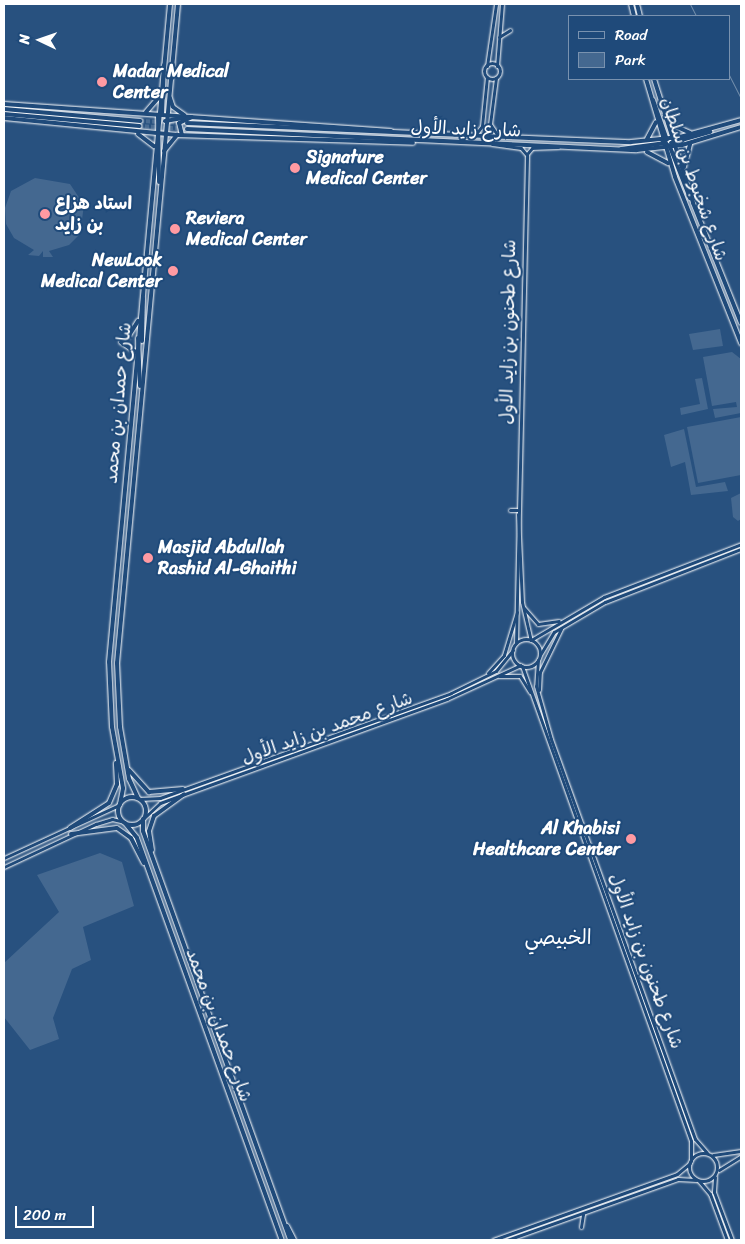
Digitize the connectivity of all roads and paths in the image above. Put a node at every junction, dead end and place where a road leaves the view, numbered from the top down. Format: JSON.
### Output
{"nodes":[{"id":1,"x":170,"y":4,"type":"edge"},
{"id":2,"x":178,"y":4,"type":"edge"},
{"id":3,"x":496,"y":4,"type":"edge"},
{"id":4,"x":502,"y":4,"type":"edge"},
{"id":5,"x":510,"y":30,"type":"dead end"},
{"id":6,"x":499,"y":37,"type":"junction"},
{"id":7,"x":163,"y":63,"type":"junction"},
{"id":8,"x":487,"y":66,"type":"junction"},
{"id":9,"x":498,"y":66,"type":"junction"},
{"id":10,"x":487,"y":77,"type":"junction"},
{"id":11,"x":496,"y":78,"type":"junction"},
{"id":12,"x":646,"y":80,"type":"edge"},
{"id":13,"x":654,"y":80,"type":"edge"},
{"id":14,"x":647,"y":85,"type":"junction"},
{"id":15,"x":160,"y":95,"type":"junction"},
{"id":16,"x":170,"y":95,"type":"junction"},
{"id":17,"x":4,"y":104,"type":"edge"},
{"id":18,"x":4,"y":109,"type":"edge"},
{"id":19,"x":144,"y":113,"type":"junction"},
{"id":20,"x":162,"y":114,"type":"junction"},
{"id":21,"x":664,"y":114,"type":"junction"},
{"id":22,"x":4,"y":116,"type":"edge"},
{"id":23,"x":186,"y":116,"type":"junction"},
{"id":24,"x":192,"y":117,"type":"junction"},
{"id":25,"x":656,"y":118,"type":"junction"},
{"id":26,"x":741,"y":120,"type":"edge"},
{"id":27,"x":140,"y":121,"type":"tunnel mouth"},
{"id":28,"x":163,"y":121,"type":"junction"},
{"id":29,"x":187,"y":123,"type":"tunnel mouth"},
{"id":30,"x":139,"y":126,"type":"tunnel mouth"},
{"id":31,"x":741,"y":127,"type":"edge"},
{"id":32,"x":716,"y":128,"type":"junction"},
{"id":33,"x":187,"y":129,"type":"tunnel mouth"},
{"id":34,"x":134,"y":132,"type":"junction"},
{"id":35,"x":695,"y":133,"type":"junction"},
{"id":36,"x":155,"y":134,"type":"junction"},
{"id":37,"x":163,"y":134,"type":"junction"},
{"id":38,"x":408,"y":134,"type":"junction"},
{"id":39,"x":177,"y":136,"type":"junction"},
{"id":40,"x":185,"y":136,"type":"junction"},
{"id":41,"x":470,"y":137,"type":"junction"},
{"id":42,"x":503,"y":138,"type":"junction"},
{"id":43,"x":643,"y":141,"type":"junction"},
{"id":44,"x":443,"y":143,"type":"junction"},
{"id":45,"x":668,"y":143,"type":"junction"},
{"id":46,"x":691,"y":143,"type":"junction"},
{"id":47,"x":492,"y":144,"type":"junction"},
{"id":48,"x":154,"y":147,"type":"junction"},
{"id":49,"x":559,"y":147,"type":"junction"},
{"id":50,"x":619,"y":150,"type":"junction"},
{"id":51,"x":637,"y":150,"type":"junction"},
{"id":52,"x":163,"y":153,"type":"junction"},
{"id":53,"x":526,"y":154,"type":"junction"},
{"id":54,"x":675,"y":177,"type":"junction"},
{"id":55,"x":160,"y":186,"type":"junction"},
{"id":56,"x":693,"y":203,"type":"junction"},
{"id":57,"x":141,"y":296,"type":"junction"},
{"id":58,"x":140,"y":316,"type":"junction"},
{"id":59,"x":741,"y":324,"type":"edge"},
{"id":60,"x":128,"y":338,"type":"dead end"},
{"id":61,"x":138,"y":338,"type":"junction"},
{"id":62,"x":121,"y":342,"type":"dead end"},
{"id":63,"x":741,"y":343,"type":"edge"},
{"id":64,"x":145,"y":344,"type":"junction"},
{"id":65,"x":137,"y":353,"type":"junction"},
{"id":66,"x":141,"y":389,"type":"junction"},
{"id":67,"x":510,"y":510,"type":"dead end"},
{"id":68,"x":517,"y":510,"type":"junction"},
{"id":69,"x":741,"y":544,"type":"edge"},
{"id":70,"x":741,"y":549,"type":"edge"},
{"id":71,"x":517,"y":589,"type":"junction"},
{"id":72,"x":522,"y":602,"type":"junction"},
{"id":73,"x":562,"y":620,"type":"junction"},
{"id":74,"x":566,"y":624,"type":"junction"},
{"id":75,"x":531,"y":640,"type":"junction"},
{"id":76,"x":516,"y":643,"type":"junction"},
{"id":77,"x":513,"y":650,"type":"junction"},
{"id":78,"x":540,"y":655,"type":"junction"},
{"id":79,"x":538,"y":660,"type":"junction"},
{"id":80,"x":521,"y":666,"type":"junction"},
{"id":81,"x":496,"y":676,"type":"junction"},
{"id":82,"x":482,"y":678,"type":"junction"},
{"id":83,"x":542,"y":706,"type":"junction"},
{"id":84,"x":536,"y":708,"type":"junction"},
{"id":85,"x":115,"y":746,"type":"junction"},
{"id":86,"x":126,"y":765,"type":"junction"},
{"id":87,"x":184,"y":792,"type":"junction"},
{"id":88,"x":139,"y":799,"type":"junction"},
{"id":89,"x":119,"y":804,"type":"junction"},
{"id":90,"x":144,"y":819,"type":"junction"},
{"id":91,"x":124,"y":823,"type":"junction"},
{"id":92,"x":70,"y":828,"type":"junction"},
{"id":93,"x":71,"y":834,"type":"junction"},
{"id":94,"x":4,"y":858,"type":"edge"},
{"id":95,"x":4,"y":867,"type":"edge"},
{"id":96,"x":157,"y":870,"type":"junction"},
{"id":97,"x":149,"y":871,"type":"junction"},
{"id":98,"x":741,"y":1151,"type":"edge"},
{"id":99,"x":709,"y":1154,"type":"junction"},
{"id":100,"x":741,"y":1156,"type":"edge"},
{"id":101,"x":690,"y":1162,"type":"junction"},
{"id":102,"x":716,"y":1174,"type":"junction"},
{"id":103,"x":697,"y":1180,"type":"junction"},
{"id":104,"x":588,"y":1211,"type":"junction"},
{"id":105,"x":581,"y":1227,"type":"dead end"},
{"id":106,"x":282,"y":1240,"type":"edge"},
{"id":107,"x":292,"y":1240,"type":"edge"},
{"id":108,"x":493,"y":1240,"type":"edge"},
{"id":109,"x":507,"y":1240,"type":"edge"},
{"id":110,"x":726,"y":1240,"type":"edge"},
{"id":111,"x":732,"y":1240,"type":"edge"}],
"edges":[{"from":1,"to":7,"type":"main road","name":"شارع حمدان بن محمد"},
{"from":2,"to":16,"type":"main road","name":"شارع حمدان بن محمد"},
{"from":3,"to":8,"type":"street"},
{"from":4,"to":6,"type":"street"},
{"from":5,"to":6,"type":"street"},
{"from":6,"to":9,"type":"street"},
{"from":7,"to":15,"type":"main road","name":"شارع حمدان بن محمد"},
{"from":7,"to":20,"type":"main road"},
{"from":8,"to":9,"type":"street"},
{"from":8,"to":10,"type":"street"},
{"from":9,"to":11,"type":"street"},
{"from":10,"to":11,"type":"street"},
{"from":10,"to":41,"type":"street"},
{"from":11,"to":42,"type":"street"},
{"from":12,"to":14,"type":"main road","name":"شارع شخبوط بن سلطان"},
{"from":13,"to":21,"type":"main road","name":"شارع شخبوط بن سلطان"},
{"from":14,"to":25,"type":"main road","name":"شارع شخبوط بن سلطان"},
{"from":14,"to":45,"type":"main road"},
{"from":15,"to":19,"type":"main road"},
{"from":15,"to":20,"type":"main road","name":"شارع حمدان بن محمد"},
{"from":16,"to":20,"type":"main road","name":"شارع حمدان بن محمد"},
{"from":16,"to":23,"type":"main road"},
{"from":17,"to":19,"type":"main road"},
{"from":18,"to":27,"type":"main road"},
{"from":19,"to":20,"type":"main road"},
{"from":20,"to":23,"type":"main road"},
{"from":20,"to":28,"type":"main road","name":"شارع حمدان بن محمد"},
{"from":20,"to":28,"type":"main road"},
{"from":20,"to":36,"type":"main road","name":"شارع حمدان بن محمد"},
{"from":21,"to":35,"type":"main road"},
{"from":21,"to":45,"type":"main road","name":"شارع شخبوط بن سلطان"},
{"from":22,"to":30,"type":"main road"},
{"from":22,"to":34,"type":"main road"},
{"from":23,"to":24,"type":"main road"},
{"from":24,"to":28,"type":"main road"},
{"from":24,"to":38,"type":"main road"},
{"from":24,"to":40,"type":"main road"},
{"from":25,"to":43,"type":"main road"},
{"from":25,"to":45,"type":"main road","name":"شارع شخبوط بن سلطان"},
{"from":26,"to":32,"type":"main road","name":"شارع زايد الأول"},
{"from":28,"to":36,"type":"main road"},
{"from":28,"to":37,"type":"main road","name":"شارع حمدان بن محمد"},
{"from":29,"to":38,"type":"main road","name":"شارع زايد الأول"},
{"from":31,"to":46,"type":"main road","name":"شارع زايد الأول"},
{"from":32,"to":35,"type":"main road","name":"شارع زايد الأول"},
{"from":32,"to":45,"type":"main road"},
{"from":33,"to":44,"type":"main road","name":"شارع زايد الأول"},
{"from":34,"to":36,"type":"main road"},
{"from":34,"to":48,"type":"main road"},
{"from":35,"to":45,"type":"main road","name":"شارع زايد الأول"},
{"from":36,"to":37,"type":"main road"},
{"from":36,"to":48,"type":"main road","name":"شارع حمدان بن محمد"},
{"from":37,"to":39,"type":"main road"},
{"from":37,"to":52,"type":"main road","name":"شارع حمدان بن محمد"},
{"from":37,"to":55,"type":"main road"},
{"from":38,"to":41,"type":"main road","name":"شارع زايد الأول"},
{"from":39,"to":40,"type":"main road"},
{"from":39,"to":52,"type":"main road"},
{"from":40,"to":44,"type":"main road"},
{"from":41,"to":42,"type":"main road","name":"شارع زايد الأول"},
{"from":42,"to":43,"type":"main road","name":"شارع زايد الأول"},
{"from":43,"to":45,"type":"main road","name":"شارع زايد الأول"},
{"from":44,"to":47,"type":"main road","name":"شارع زايد الأول"},
{"from":45,"to":46,"type":"main road","name":"شارع زايد الأول"},
{"from":45,"to":50,"type":"main road"},
{"from":45,"to":51,"type":"main road","name":"شارع زايد الأول"},
{"from":45,"to":54,"type":"main road","name":"شارع شخبوط بن سلطان"},
{"from":45,"to":56,"type":"main road","name":"شارع شخبوط بن سلطان"},
{"from":46,"to":56,"type":"main road"},
{"from":47,"to":49,"type":"main road","name":"شارع زايد الأول"},
{"from":47,"to":53,"type":"street"},
{"from":48,"to":57,"type":"main road","name":"شارع حمدان بن محمد"},
{"from":49,"to":50,"type":"main road","name":"شارع زايد الأول"},
{"from":49,"to":53,"type":"street"},
{"from":50,"to":51,"type":"main road","name":"شارع زايد الأول"},
{"from":51,"to":54,"type":"main road"},
{"from":52,"to":55,"type":"main road","name":"شارع حمدان بن محمد"},
{"from":53,"to":68,"type":"street","name":"شارع طحنون بن زايد الأول"},
{"from":54,"to":63,"type":"main road","name":"شارع شخبوط بن سلطان"},
{"from":55,"to":64,"type":"main road","name":"شارع حمدان بن محمد"},
{"from":56,"to":59,"type":"main road","name":"شارع شخبوط بن سلطان"},
{"from":57,"to":58,"type":"main road","name":"شارع حمدان بن محمد"},
{"from":57,"to":64,"type":"main road"},
{"from":58,"to":60,"type":"main road"},
{"from":58,"to":61,"type":"main road","name":"شارع حمدان بن محمد"},
{"from":61,"to":65,"type":"main road","name":"شارع حمدان بن محمد"},
{"from":61,"to":66,"type":"main road"},
{"from":62,"to":65,"type":"main road"},
{"from":64,"to":66,"type":"main road","name":"شارع حمدان بن محمد"},
{"from":65,"to":85,"type":"main road","name":"شارع حمدان بن محمد"},
{"from":66,"to":86,"type":"main road","name":"شارع حمدان بن محمد"},
{"from":67,"to":68,"type":"street"},
{"from":68,"to":71,"type":"street","name":"شارع طحنون بن زايد الأول"},
{"from":68,"to":72,"type":"street","name":"شارع طحنون بن زايد الأول"},
{"from":69,"to":73,"type":"street"},
{"from":70,"to":74,"type":"street"},
{"from":71,"to":76,"type":"street","name":"شارع طحنون بن زايد الأول"},
{"from":71,"to":82,"type":"street"},
{"from":72,"to":73,"type":"street"},
{"from":72,"to":75,"type":"street","name":"شارع طحنون بن زايد الأول"},
{"from":73,"to":75,"type":"street"},
{"from":74,"to":78,"type":"street"},
{"from":74,"to":83,"type":"street"},
{"from":75,"to":76,"type":"street"},
{"from":75,"to":78,"type":"street"},
{"from":76,"to":77,"type":"street"},
{"from":77,"to":80,"type":"street"},
{"from":77,"to":82,"type":"street","name":"شارع محمد بن زايد الأول"},
{"from":78,"to":79,"type":"street"},
{"from":79,"to":80,"type":"street"},
{"from":79,"to":83,"type":"street","name":"شارع طحنون بن زايد الأول"},
{"from":80,"to":81,"type":"street","name":"شارع محمد بن زايد الأول"},
{"from":80,"to":84,"type":"street","name":"شارع طحنون بن زايد الأول"},
{"from":81,"to":84,"type":"street"},
{"from":81,"to":87,"type":"street","name":"شارع محمد بن زايد الأول"},
{"from":82,"to":87,"type":"street","name":"شارع محمد بن زايد الأول"},
{"from":83,"to":99,"type":"street","name":"شارع طحنون بن زايد الأول"},
{"from":84,"to":101,"type":"street","name":"شارع طحنون بن زايد الأول"},
{"from":85,"to":89,"type":"main road","name":"شارع حمدان بن محمد"},
{"from":85,"to":92,"type":"main road"},
{"from":86,"to":87,"type":"main road"},
{"from":86,"to":88,"type":"main road","name":"شارع حمدان بن محمد"},
{"from":87,"to":88,"type":"street","name":"شارع محمد بن زايد الأول"},
{"from":87,"to":90,"type":"street","name":"شارع محمد بن زايد الأول"},
{"from":87,"to":96,"type":"main road"},
{"from":88,"to":89,"type":"main road"},
{"from":88,"to":90,"type":"main road"},
{"from":89,"to":91,"type":"main road"},
{"from":89,"to":92,"type":"street"},
{"from":90,"to":91,"type":"main road"},
{"from":90,"to":96,"type":"main road","name":"شارع حمدان بن محمد"},
{"from":91,"to":93,"type":"street"},
{"from":91,"to":97,"type":"main road","name":"شارع حمدان بن محمد"},
{"from":92,"to":94,"type":"street"},
{"from":93,"to":95,"type":"street"},
{"from":93,"to":97,"type":"main road"},
{"from":96,"to":107,"type":"main road","name":"شارع حمدان بن محمد"},
{"from":97,"to":106,"type":"main road","name":"شارع حمدان بن محمد"},
{"from":98,"to":99,"type":"street"},
{"from":99,"to":101,"type":"street"},
{"from":99,"to":102,"type":"street","name":"شارع طحنون بن زايد الأول"},
{"from":100,"to":102,"type":"street"},
{"from":101,"to":103,"type":"street","name":"شارع طحنون بن زايد الأول"},
{"from":101,"to":108,"type":"street"},
{"from":102,"to":103,"type":"street"},
{"from":102,"to":111,"type":"street"},
{"from":103,"to":104,"type":"street"},
{"from":103,"to":110,"type":"street"},
{"from":104,"to":105,"type":"street"},
{"from":104,"to":109,"type":"street"}]}
